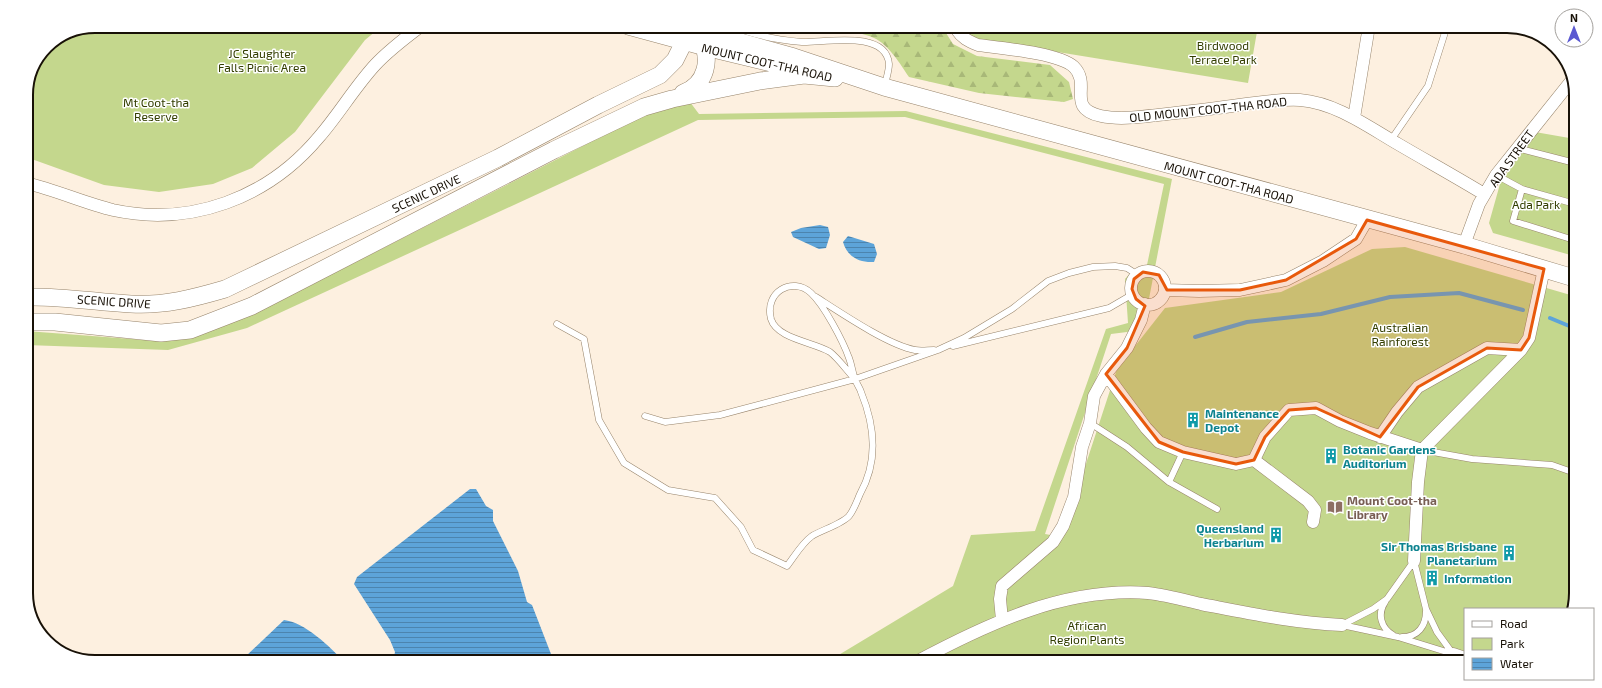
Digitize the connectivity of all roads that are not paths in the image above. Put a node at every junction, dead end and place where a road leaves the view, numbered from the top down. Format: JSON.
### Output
{"nodes":[{"id":1,"x":412,"y":33,"type":"edge"},
{"id":2,"x":686,"y":33,"type":"edge"},
{"id":3,"x":687,"y":33,"type":"edge"},
{"id":4,"x":690,"y":33,"type":"edge"},
{"id":5,"x":756,"y":33,"type":"edge"},
{"id":6,"x":959,"y":33,"type":"edge"},
{"id":7,"x":1368,"y":33,"type":"edge"},
{"id":8,"x":1445,"y":33,"type":"edge"},
{"id":9,"x":704,"y":47,"type":"junction"},
{"id":10,"x":841,"y":79,"type":"junction"},
{"id":11,"x":1568,"y":85,"type":"edge"},
{"id":12,"x":884,"y":87,"type":"junction"},
{"id":13,"x":660,"y":102,"type":"junction"},
{"id":14,"x":1354,"y":118,"type":"junction"},
{"id":15,"x":1391,"y":140,"type":"junction"},
{"id":16,"x":1517,"y":148,"type":"junction"},
{"id":17,"x":1569,"y":161,"type":"edge"},
{"id":18,"x":1496,"y":175,"type":"junction"},
{"id":19,"x":33,"y":185,"type":"edge"},
{"id":20,"x":1522,"y":189,"type":"junction"},
{"id":21,"x":1484,"y":194,"type":"junction"},
{"id":22,"x":1569,"y":202,"type":"edge"},
{"id":23,"x":1367,"y":220,"type":"junction"},
{"id":24,"x":1569,"y":238,"type":"edge"},
{"id":25,"x":1464,"y":246,"type":"junction"},
{"id":26,"x":1544,"y":269,"type":"junction"},
{"id":27,"x":1138,"y":275,"type":"junction"},
{"id":28,"x":1569,"y":276,"type":"edge"},
{"id":29,"x":1165,"y":290,"type":"junction"},
{"id":30,"x":1133,"y":294,"type":"junction"},
{"id":31,"x":815,"y":296,"type":"junction"},
{"id":32,"x":33,"y":297,"type":"edge"},
{"id":33,"x":1145,"y":304,"type":"junction"},
{"id":34,"x":33,"y":322,"type":"edge"},
{"id":35,"x":557,"y":324,"type":"dead end"},
{"id":36,"x":938,"y":350,"type":"junction"},
{"id":37,"x":1521,"y":350,"type":"junction"},
{"id":38,"x":1106,"y":374,"type":"junction"},
{"id":39,"x":855,"y":379,"type":"junction"},
{"id":40,"x":645,"y":416,"type":"dead end"},
{"id":41,"x":1090,"y":423,"type":"junction"},
{"id":42,"x":1380,"y":436,"type":"junction"},
{"id":43,"x":1422,"y":450,"type":"junction"},
{"id":44,"x":1183,"y":452,"type":"junction"},
{"id":45,"x":1254,"y":460,"type":"junction"},
{"id":46,"x":1569,"y":471,"type":"edge"},
{"id":47,"x":1169,"y":482,"type":"junction"},
{"id":48,"x":1217,"y":509,"type":"dead end"},
{"id":49,"x":1313,"y":522,"type":"dead end"},
{"id":50,"x":1414,"y":562,"type":"junction"},
{"id":51,"x":1387,"y":599,"type":"junction"},
{"id":52,"x":1426,"y":609,"type":"junction"},
{"id":53,"x":1002,"y":620,"type":"junction"},
{"id":54,"x":1342,"y":626,"type":"junction"},
{"id":55,"x":1398,"y":637,"type":"junction"},
{"id":56,"x":1453,"y":654,"type":"junction"},
{"id":57,"x":930,"y":655,"type":"edge"},
{"id":58,"x":1456,"y":655,"type":"edge"}],
"edges":[{"from":1,"to":19,"type":"street"},
{"from":2,"to":32,"type":"main road","name":"SCENIC DRIVE"},
{"from":3,"to":9,"type":"main road"},
{"from":4,"to":12,"type":"main road","name":"MOUNT COOT-THA ROAD"},
{"from":5,"to":12,"type":"lane"},
{"from":6,"to":14,"type":"street","name":"OLD MOUNT COOT-THA ROAD"},
{"from":7,"to":14,"type":"street"},
{"from":8,"to":15,"type":"lane"},
{"from":9,"to":10,"type":"main road","name":"MOUNT COOT-THA ROAD"},
{"from":9,"to":13,"type":"main road","name":"SCENIC DRIVE"},
{"from":10,"to":12,"type":"main road","name":"MOUNT COOT-THA ROAD"},
{"from":10,"to":13,"type":"main road","name":"SCENIC DRIVE"},
{"from":11,"to":16,"type":"street","name":"ADA STREET"},
{"from":12,"to":23,"type":"main road","name":"MOUNT COOT-THA ROAD"},
{"from":13,"to":34,"type":"main road","name":"SCENIC DRIVE"},
{"from":14,"to":15,"type":"street","name":"OLD MOUNT COOT-THA ROAD"},
{"from":15,"to":21,"type":"street","name":"OLD MOUNT COOT-THA ROAD"},
{"from":16,"to":17,"type":"lane"},
{"from":16,"to":18,"type":"street","name":"ADA STREET"},
{"from":18,"to":20,"type":"lane"},
{"from":18,"to":21,"type":"street","name":"ADA STREET"},
{"from":20,"to":22,"type":"lane"},
{"from":20,"to":24,"type":"lane"},
{"from":21,"to":25,"type":"street","name":"ADA STREET"},
{"from":23,"to":25,"type":"main road","name":"MOUNT COOT-THA ROAD"},
{"from":23,"to":29,"type":"street"},
{"from":25,"to":26,"type":"main road","name":"MOUNT COOT-THA ROAD"},
{"from":26,"to":28,"type":"main road","name":"MOUNT COOT-THA ROAD"},
{"from":26,"to":37,"type":"street"},
{"from":27,"to":29,"type":"street"},
{"from":27,"to":30,"type":"street"},
{"from":27,"to":36,"type":"lane"},
{"from":29,"to":33,"type":"street"},
{"from":30,"to":33,"type":"street"},
{"from":30,"to":36,"type":"lane"},
{"from":31,"to":36,"type":"lane"},
{"from":31,"to":39,"type":"lane"},
{"from":31,"to":39,"type":"lane"},
{"from":33,"to":38,"type":"street"},
{"from":35,"to":39,"type":"lane"},
{"from":36,"to":39,"type":"lane"},
{"from":37,"to":42,"type":"street"},
{"from":37,"to":43,"type":"street"},
{"from":38,"to":41,"type":"street"},
{"from":38,"to":44,"type":"street"},
{"from":39,"to":40,"type":"lane"},
{"from":41,"to":47,"type":"lane"},
{"from":41,"to":53,"type":"street"},
{"from":42,"to":43,"type":"street"},
{"from":42,"to":45,"type":"street"},
{"from":43,"to":46,"type":"lane"},
{"from":43,"to":50,"type":"street"},
{"from":44,"to":45,"type":"street"},
{"from":44,"to":47,"type":"lane"},
{"from":45,"to":49,"type":"street"},
{"from":47,"to":48,"type":"lane"},
{"from":50,"to":51,"type":"lane"},
{"from":50,"to":52,"type":"lane"},
{"from":51,"to":54,"type":"lane"},
{"from":51,"to":55,"type":"lane"},
{"from":52,"to":55,"type":"lane"},
{"from":52,"to":56,"type":"lane"},
{"from":53,"to":54,"type":"street"},
{"from":53,"to":57,"type":"street"},
{"from":54,"to":55,"type":"lane"},
{"from":55,"to":56,"type":"lane"},
{"from":56,"to":58,"type":"street"}]}
